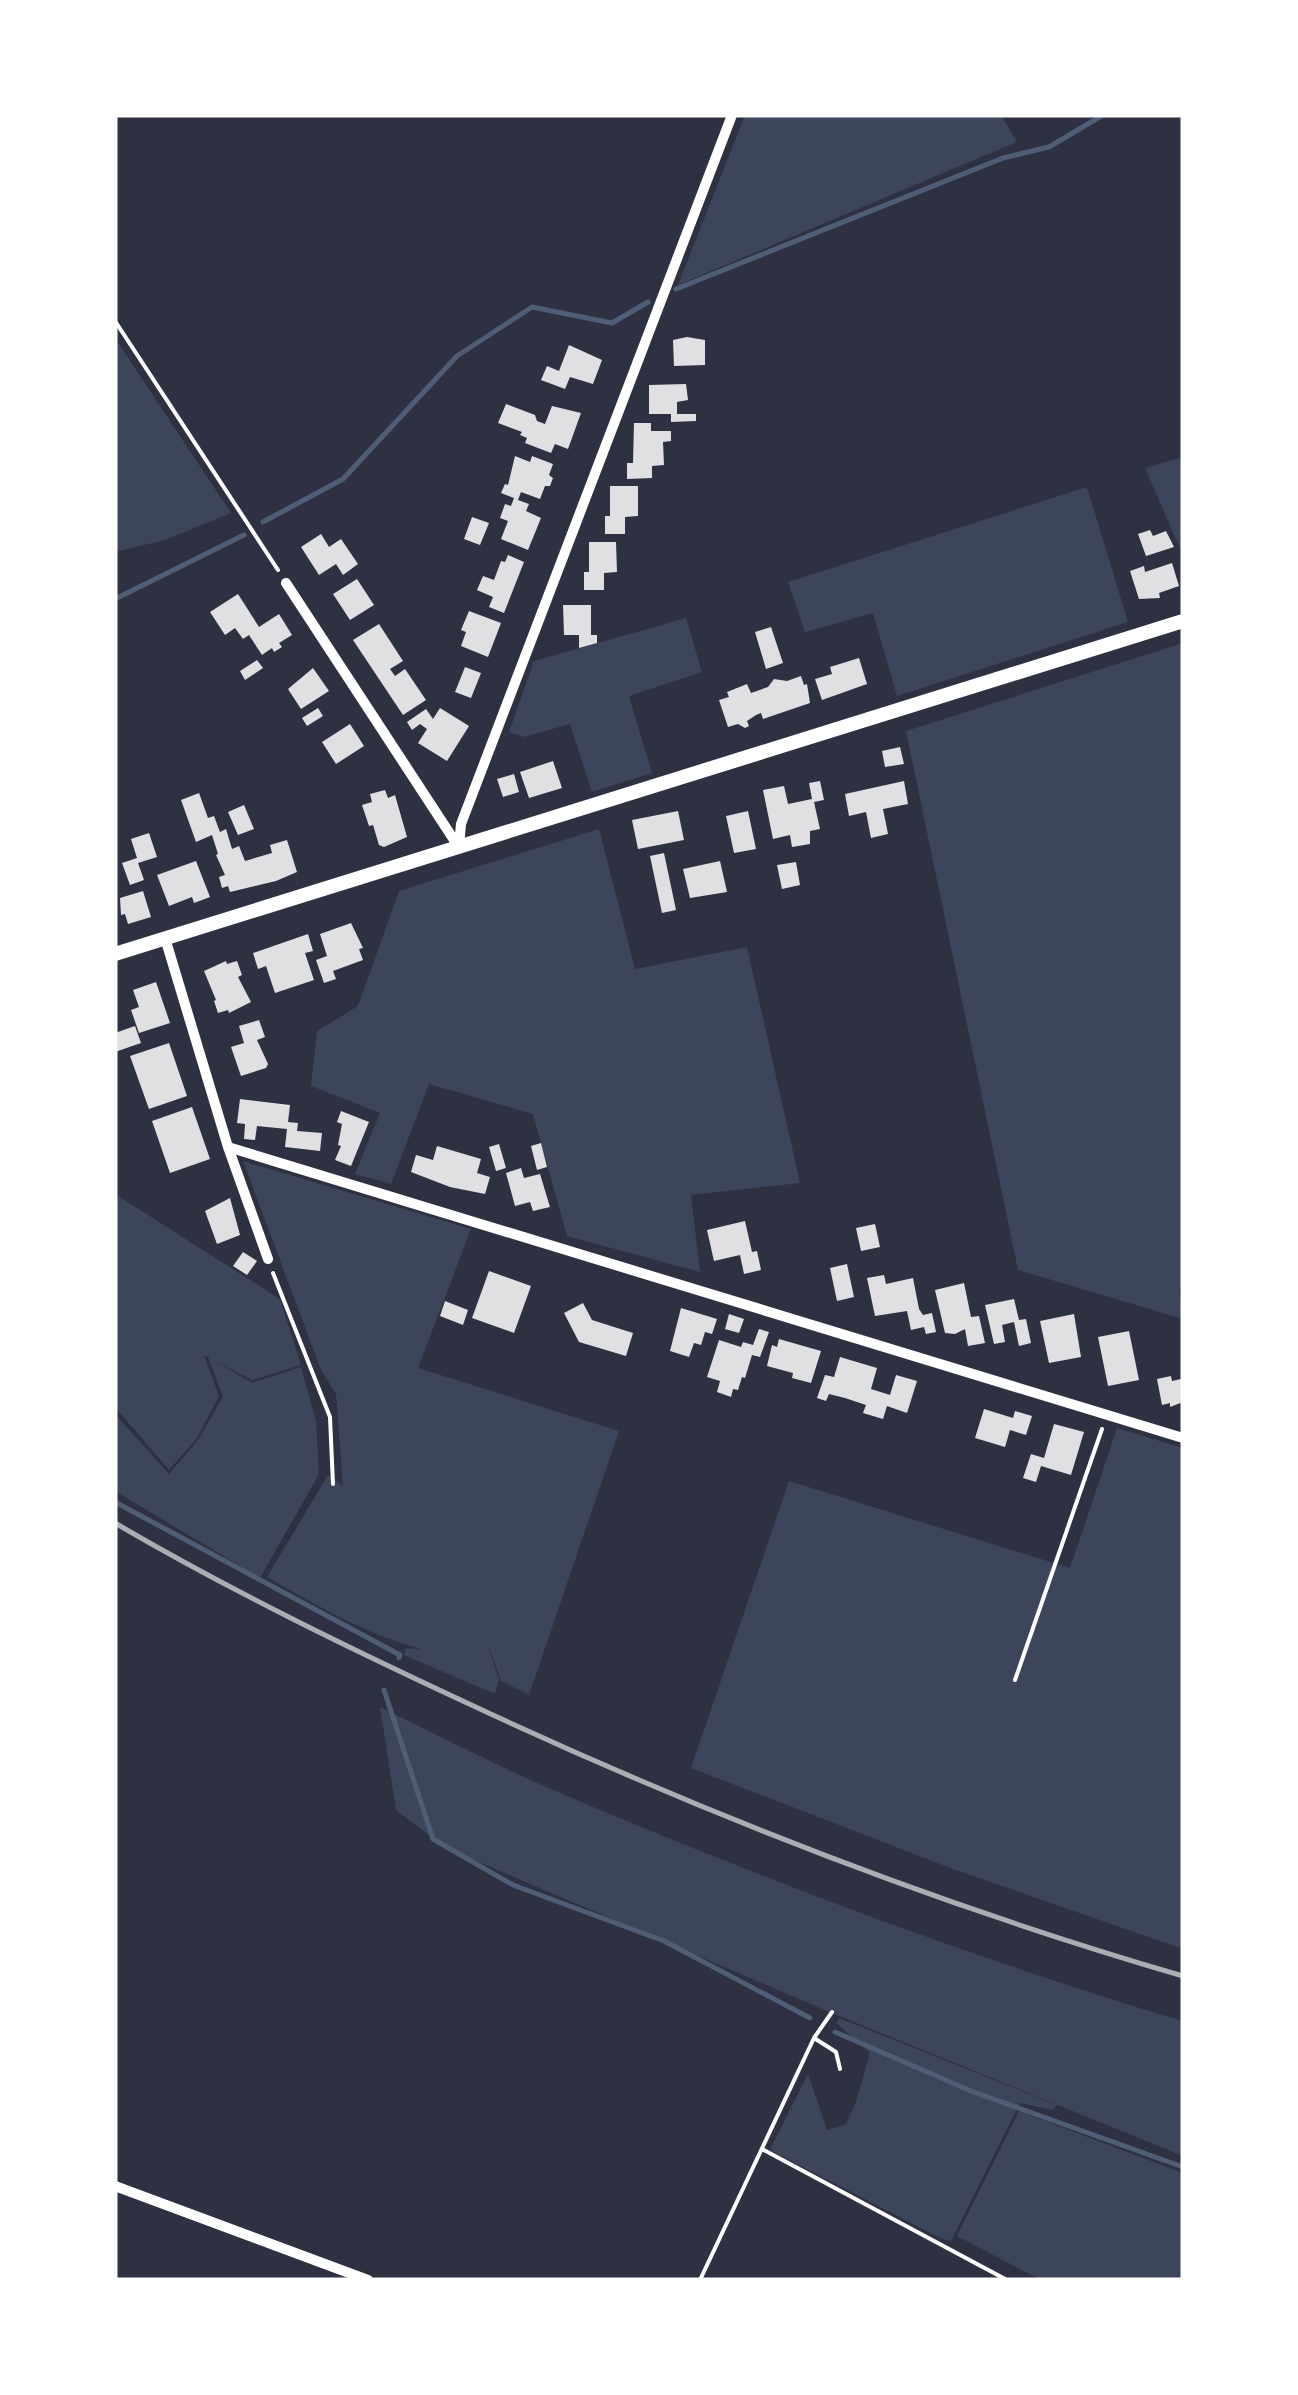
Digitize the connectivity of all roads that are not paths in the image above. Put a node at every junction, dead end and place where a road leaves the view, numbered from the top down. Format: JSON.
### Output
{"nodes":[{"id":1,"x":732,"y":115,"type":"edge"},
{"id":2,"x":286,"y":583,"type":"road end"},
{"id":3,"x":1183,"y":621,"type":"edge"},
{"id":4,"x":459,"y":846,"type":"junction"},
{"id":5,"x":166,"y":938,"type":"junction"},
{"id":6,"x":115,"y":954,"type":"edge"},
{"id":7,"x":228,"y":1147,"type":"junction"},
{"id":8,"x":268,"y":1259,"type":"road end"},
{"id":9,"x":1183,"y":1438,"type":"edge"},
{"id":10,"x":115,"y":2186,"type":"edge"},
{"id":11,"x":368,"y":2280,"type":"edge"}],
"edges":[{"from":1,"to":4,"type":"street"},
{"from":2,"to":4,"type":"street"},
{"from":3,"to":4,"type":"street"},
{"from":4,"to":5,"type":"street"},
{"from":5,"to":6,"type":"street"},
{"from":5,"to":7,"type":"street"},
{"from":7,"to":8,"type":"street"},
{"from":7,"to":9,"type":"street"},
{"from":10,"to":11,"type":"street"}]}
